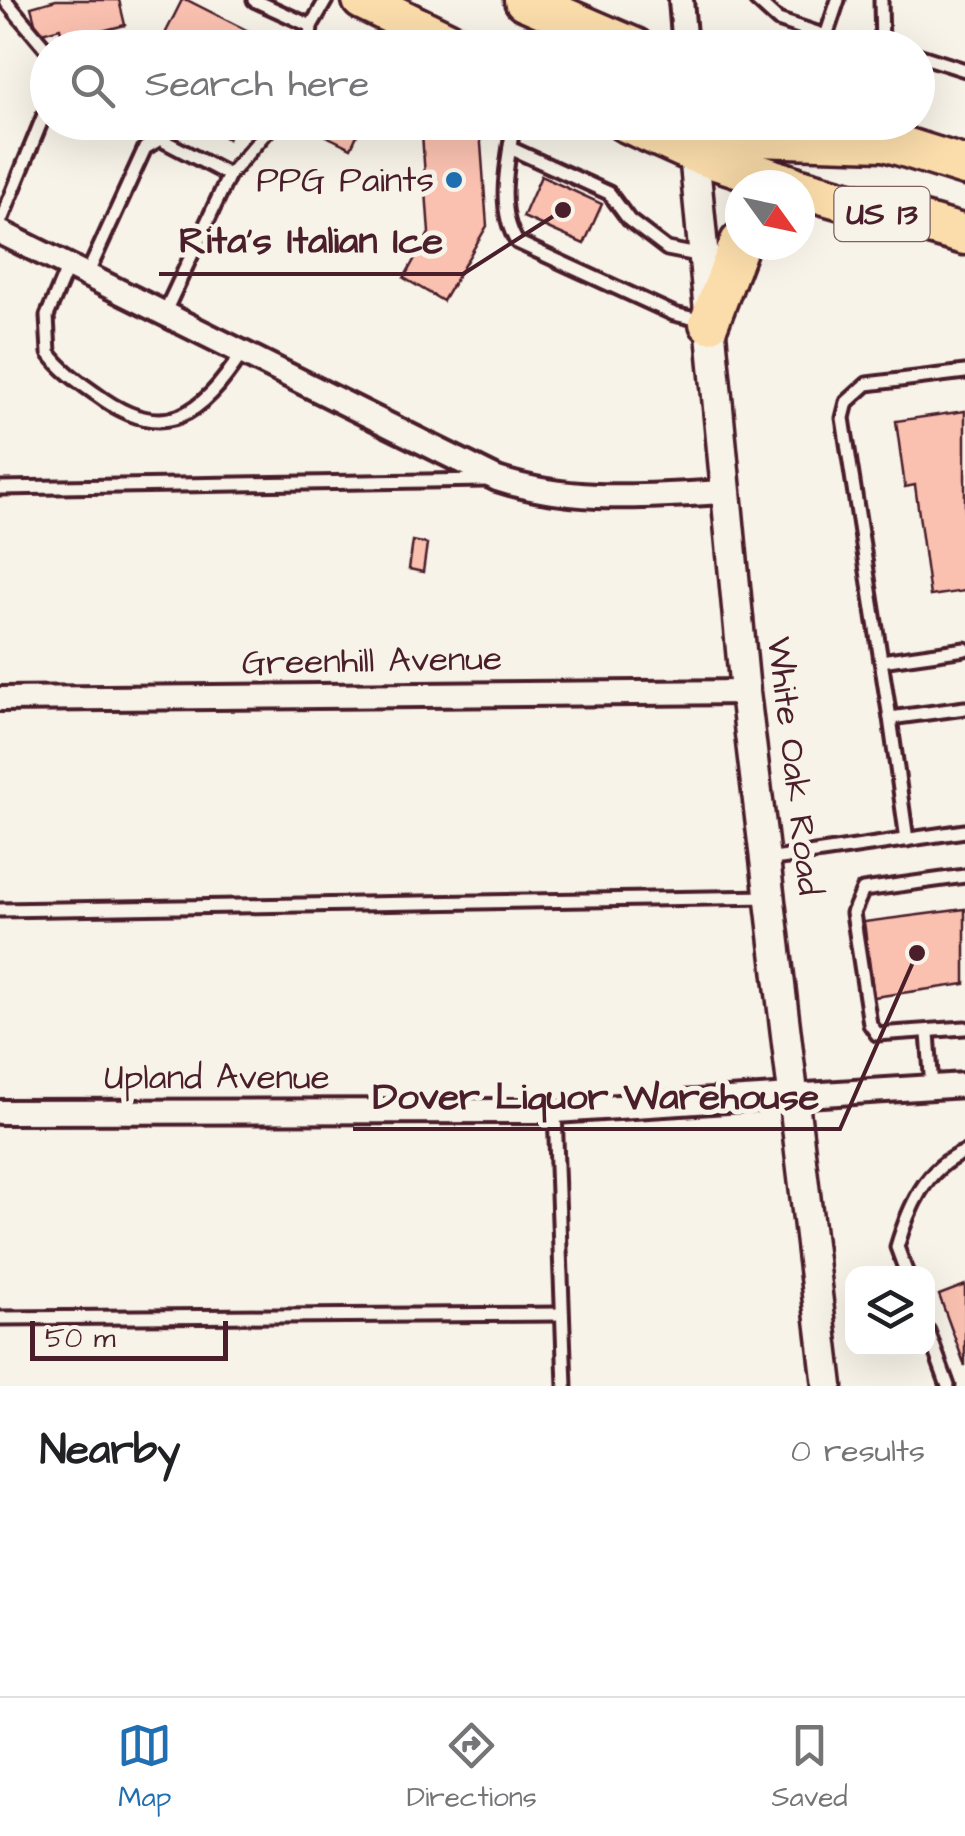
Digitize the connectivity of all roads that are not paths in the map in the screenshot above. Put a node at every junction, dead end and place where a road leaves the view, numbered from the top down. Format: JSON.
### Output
{"nodes":[{"id":1,"x":254,"y":0,"type":"edge"},
{"id":2,"x":326,"y":0,"type":"edge"},
{"id":3,"x":362,"y":0,"type":"edge"},
{"id":4,"x":681,"y":0,"type":"edge"},
{"id":5,"x":756,"y":0,"type":"edge"},
{"id":6,"x":838,"y":0,"type":"edge"},
{"id":7,"x":881,"y":0,"type":"edge"},
{"id":8,"x":6,"y":1,"type":"edge"},
{"id":9,"x":539,"y":3,"type":"edge"},
{"id":10,"x":0,"y":18,"type":"edge"},
{"id":11,"x":310,"y":26,"type":"junction"},
{"id":12,"x":30,"y":30,"type":"edge"},
{"id":13,"x":310,"y":30,"type":"edge"},
{"id":14,"x":424,"y":30,"type":"edge"},
{"id":15,"x":597,"y":30,"type":"edge"},
{"id":16,"x":684,"y":30,"type":"edge"},
{"id":17,"x":799,"y":30,"type":"edge"},
{"id":18,"x":828,"y":30,"type":"edge"},
{"id":19,"x":884,"y":30,"type":"edge"},
{"id":20,"x":935,"y":61,"type":"edge"},
{"id":21,"x":965,"y":70,"type":"edge"},
{"id":22,"x":34,"y":140,"type":"edge"},
{"id":23,"x":157,"y":140,"type":"edge"},
{"id":24,"x":162,"y":140,"type":"edge"},
{"id":25,"x":259,"y":140,"type":"edge"},
{"id":26,"x":511,"y":140,"type":"edge"},
{"id":27,"x":693,"y":140,"type":"edge"},
{"id":28,"x":697,"y":140,"type":"edge"},
{"id":29,"x":902,"y":140,"type":"edge"},
{"id":30,"x":510,"y":148,"type":"junction"},
{"id":31,"x":965,"y":166,"type":"edge"},
{"id":32,"x":759,"y":170,"type":"edge"},
{"id":33,"x":228,"y":174,"type":"junction"},
{"id":34,"x":815,"y":194,"type":"edge"},
{"id":35,"x":0,"y":223,"type":"edge"},
{"id":36,"x":0,"y":232,"type":"edge"},
{"id":37,"x":965,"y":235,"type":"edge"},
{"id":38,"x":703,"y":256,"type":"junction"},
{"id":39,"x":733,"y":260,"type":"edge"},
{"id":40,"x":77,"y":271,"type":"junction"},
{"id":41,"x":164,"y":314,"type":"junction"},
{"id":42,"x":709,"y":323,"type":"junction"},
{"id":43,"x":242,"y":353,"type":"junction"},
{"id":44,"x":965,"y":372,"type":"edge"},
{"id":45,"x":497,"y":480,"type":"junction"},
{"id":46,"x":0,"y":488,"type":"edge"},
{"id":47,"x":724,"y":492,"type":"junction"},
{"id":48,"x":965,"y":649,"type":"edge"},
{"id":49,"x":880,"y":661,"type":"junction"},
{"id":50,"x":746,"y":692,"type":"junction"},
{"id":51,"x":0,"y":700,"type":"edge"},
{"id":52,"x":965,"y":708,"type":"edge"},
{"id":53,"x":890,"y":718,"type":"junction"},
{"id":54,"x":965,"y":832,"type":"edge"},
{"id":55,"x":906,"y":840,"type":"junction"},
{"id":56,"x":767,"y":860,"type":"junction"},
{"id":57,"x":965,"y":876,"type":"edge"},
{"id":58,"x":772,"y":897,"type":"junction"},
{"id":59,"x":0,"y":910,"type":"edge"},
{"id":60,"x":965,"y":1028,"type":"edge"},
{"id":61,"x":928,"y":1033,"type":"junction"},
{"id":62,"x":965,"y":1085,"type":"edge"},
{"id":63,"x":932,"y":1088,"type":"junction"},
{"id":64,"x":794,"y":1099,"type":"junction"},
{"id":65,"x":555,"y":1111,"type":"junction"},
{"id":66,"x":0,"y":1112,"type":"edge"},
{"id":67,"x":965,"y":1152,"type":"edge"},
{"id":68,"x":903,"y":1266,"type":"edge"},
{"id":69,"x":562,"y":1314,"type":"junction"},
{"id":70,"x":0,"y":1318,"type":"edge"},
{"id":71,"x":935,"y":1350,"type":"edge"},
{"id":72,"x":565,"y":1386,"type":"edge"},
{"id":73,"x":828,"y":1386,"type":"edge"},
{"id":74,"x":948,"y":1386,"type":"edge"}],
"edges":[{"from":1,"to":11,"type":"lane"},
{"from":2,"to":11,"type":"lane"},
{"from":3,"to":14,"type":"highway"},
{"from":4,"to":16,"type":"street"},
{"from":5,"to":17,"type":"lane"},
{"from":6,"to":18,"type":"lane"},
{"from":7,"to":19,"type":"lane"},
{"from":8,"to":10,"type":"lane"},
{"from":8,"to":12,"type":"lane"},
{"from":9,"to":15,"type":"highway"},
{"from":11,"to":13,"type":"lane"},
{"from":20,"to":21,"type":"lane"},
{"from":22,"to":35,"type":"lane"},
{"from":23,"to":40,"type":"lane"},
{"from":24,"to":33,"type":"lane"},
{"from":25,"to":33,"type":"lane"},
{"from":26,"to":30,"type":"lane"},
{"from":27,"to":38,"type":"street","name":"White Oak Road"},
{"from":28,"to":32,"type":"highway","number":"US 13"},
{"from":29,"to":31,"type":"highway","number":"US 13"},
{"from":30,"to":38,"type":"lane"},
{"from":30,"to":42,"type":"lane"},
{"from":33,"to":41,"type":"lane"},
{"from":34,"to":37,"type":"highway","number":"US 13"},
{"from":36,"to":40,"type":"street"},
{"from":38,"to":42,"type":"street","name":"White Oak Road"},
{"from":39,"to":42,"type":"highway"},
{"from":40,"to":41,"type":"street"},
{"from":40,"to":43,"type":"lane"},
{"from":41,"to":43,"type":"street"},
{"from":42,"to":47,"type":"street","name":"White Oak Road"},
{"from":43,"to":45,"type":"street"},
{"from":44,"to":49,"type":"lane"},
{"from":45,"to":46,"type":"lane"},
{"from":45,"to":47,"type":"street"},
{"from":47,"to":50,"type":"street","name":"White Oak Road"},
{"from":48,"to":49,"type":"lane"},
{"from":49,"to":53,"type":"lane"},
{"from":50,"to":51,"type":"street","name":"Greenhill Avenue"},
{"from":50,"to":56,"type":"street","name":"White Oak Road"},
{"from":52,"to":53,"type":"lane"},
{"from":53,"to":55,"type":"lane"},
{"from":54,"to":55,"type":"lane"},
{"from":55,"to":56,"type":"lane"},
{"from":56,"to":58,"type":"street","name":"White Oak Road"},
{"from":57,"to":61,"type":"lane"},
{"from":58,"to":59,"type":"lane"},
{"from":58,"to":64,"type":"street","name":"White Oak Road"},
{"from":60,"to":61,"type":"lane"},
{"from":61,"to":63,"type":"lane"},
{"from":62,"to":63,"type":"street","name":"Upland Avenue"},
{"from":63,"to":64,"type":"street","name":"Upland Avenue"},
{"from":64,"to":65,"type":"street","name":"Upland Avenue"},
{"from":64,"to":73,"type":"street","name":"White Oak Road"},
{"from":65,"to":66,"type":"street","name":"Upland Avenue"},
{"from":65,"to":69,"type":"lane"},
{"from":67,"to":68,"type":"lane"},
{"from":69,"to":70,"type":"lane"},
{"from":69,"to":72,"type":"lane"},
{"from":71,"to":74,"type":"lane"}]}
